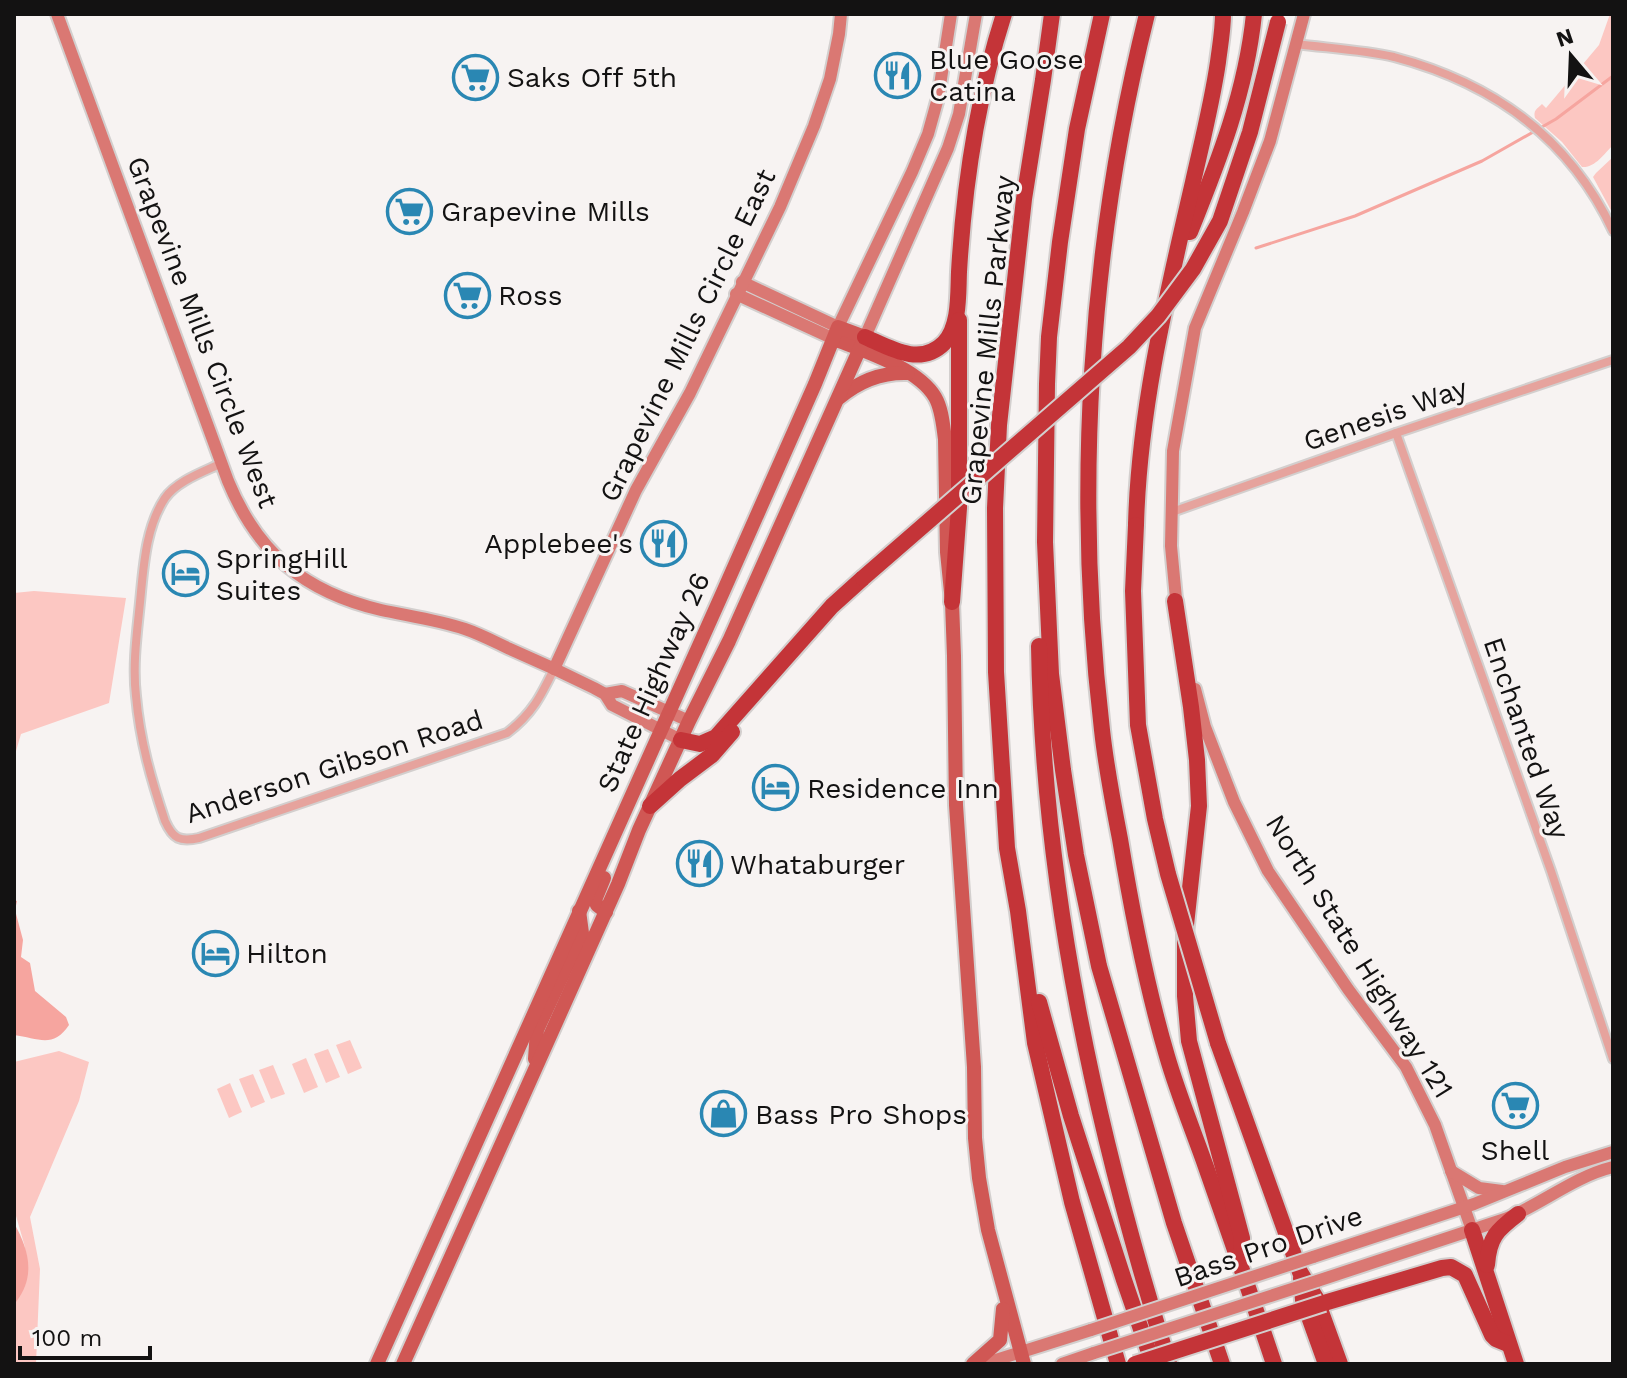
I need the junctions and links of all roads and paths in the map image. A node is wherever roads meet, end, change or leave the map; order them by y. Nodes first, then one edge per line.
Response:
1 (57, 14) edge
2 (841, 14) edge
3 (951, 14) edge
4 (976, 14) edge
5 (1004, 14) edge
6 (1102, 14) edge
7 (1147, 14) edge
8 (1223, 14) edge
9 (1254, 14) edge
10 (1304, 14) edge
11 (1279, 18) edge
12 (1050, 21) edge
13 (1296, 44) junction
14 (1613, 231) edge
15 (1172, 275) junction
16 (739, 288) junction
17 (957, 302) junction
18 (836, 333) junction
19 (862, 343) junction
20 (1613, 360) edge
21 (912, 373) junction
22 (836, 401) junction
23 (1396, 433) junction
24 (222, 463) junction
25 (1172, 512) junction
26 (1046, 577) junction
27 (1175, 601) junction
28 (952, 602) junction
29 (554, 669) junction
30 (771, 676) junction
31 (605, 694) junction
32 (668, 711) junction
33 (689, 721) junction
34 (660, 729) junction
35 (681, 740) junction
36 (650, 806) junction
37 (618, 823) junction
38 (579, 911) junction
39 (1018, 911) junction
40 (606, 912) junction
41 (1613, 1059) edge
42 (535, 1067) junction
43 (1613, 1152) edge
44 (1613, 1167) edge
45 (1451, 1171) junction
46 (1506, 1192) junction
47 (1464, 1207) junction
48 (1518, 1214) junction
49 (1472, 1230) junction
50 (1240, 1266) junction
51 (1300, 1272) junction
52 (1487, 1275) junction
53 (1002, 1288) junction
54 (411, 1289) junction
55 (432, 1298) junction
56 (1512, 1356) edge
57 (1022, 1358) edge
58 (1219, 1359) edge
59 (377, 1364) edge
60 (403, 1364) edge
61 (973, 1364) edge
62 (983, 1364) edge
63 (1062, 1364) edge
64 (1118, 1364) edge
65 (1135, 1364) edge
66 (1153, 1364) edge
67 (1169, 1364) edge
68 (1274, 1364) edge
69 (1326, 1364) edge
70 (1340, 1364) edge

1 - 24 main road, Grapevine Mills Circle West
2 - 16 main road, Grapevine Mills Circle East
3 - 18 main road, State Highway 26
4 - 19 main road, State Highway 26
5 - 17 highway
6 - 26 highway
7 - 50 highway
8 - 15 highway
9 - 15 highway
10 - 13 main road, North State Highway 121
11 - 30 highway, bridge
12 - 39 highway, Grapevine Mills Parkway
13 - 14 street
13 - 25 main road, North State Highway 121
15 - 51 highway, bridge
16 - 18 main road
16 - 29 main road, Grapevine Mills Circle East
17 - 19 highway
17 - 28 highway
18 - 19 main road
18 - 32 main road, State Highway 26
19 - 21 main road
19 - 22 main road, State Highway 26
20 - 23 street, Genesis Way
21 - 22 main road
21 - 28 main road
22 - 33 main road, State Highway 26
23 - 25 street, Genesis Way
23 - 41 street, Enchanted Way
24 - 29 main road, Grapevine Mills Circle West
24 - 29 street, Anderson Gibson Road
25 - 27 main road, North State Highway 121
26 - 58 highway
26 - 67 highway
27 - 45 main road, North State Highway 121
27 - 50 highway
28 - 53 main road
29 - 31 main road, Grapevine Mills Circle West
30 - 35 highway
30 - 36 highway
31 - 32 main road
31 - 34 main road
32 - 33 main road
32 - 34 main road, State Highway 26
33 - 35 main road, State Highway 26
34 - 35 main road
34 - 37 main road, State Highway 26
35 - 36 main road, State Highway 26
36 - 40 main road, State Highway 26
37 - 38 main road, State Highway 26
37 - 40 main road
38 - 42 main road
38 - 54 main road, State Highway 26
39 - 64 highway
39 - 66 highway
40 - 42 main road, State Highway 26
42 - 55 main road, State Highway 26
43 - 46 main road, Bass Pro Drive
44 - 48 main road, Bass Pro Drive
45 - 46 main road
45 - 47 main road, North State Highway 121
46 - 47 main road, Bass Pro Drive
47 - 49 main road, North State Highway 121
47 - 57 main road, Bass Pro Drive, bridge
48 - 49 main road, Bass Pro Drive
48 - 52 highway
49 - 52 highway
49 - 63 main road, Bass Pro Drive, bridge
50 - 68 highway
51 - 69 highway
51 - 70 highway
52 - 56 highway
53 - 57 main road
53 - 61 main road
54 - 55 main road
54 - 59 main road, State Highway 26
55 - 60 main road, State Highway 26
56 - 65 highway, bridge
57 - 62 main road, Bass Pro Drive

